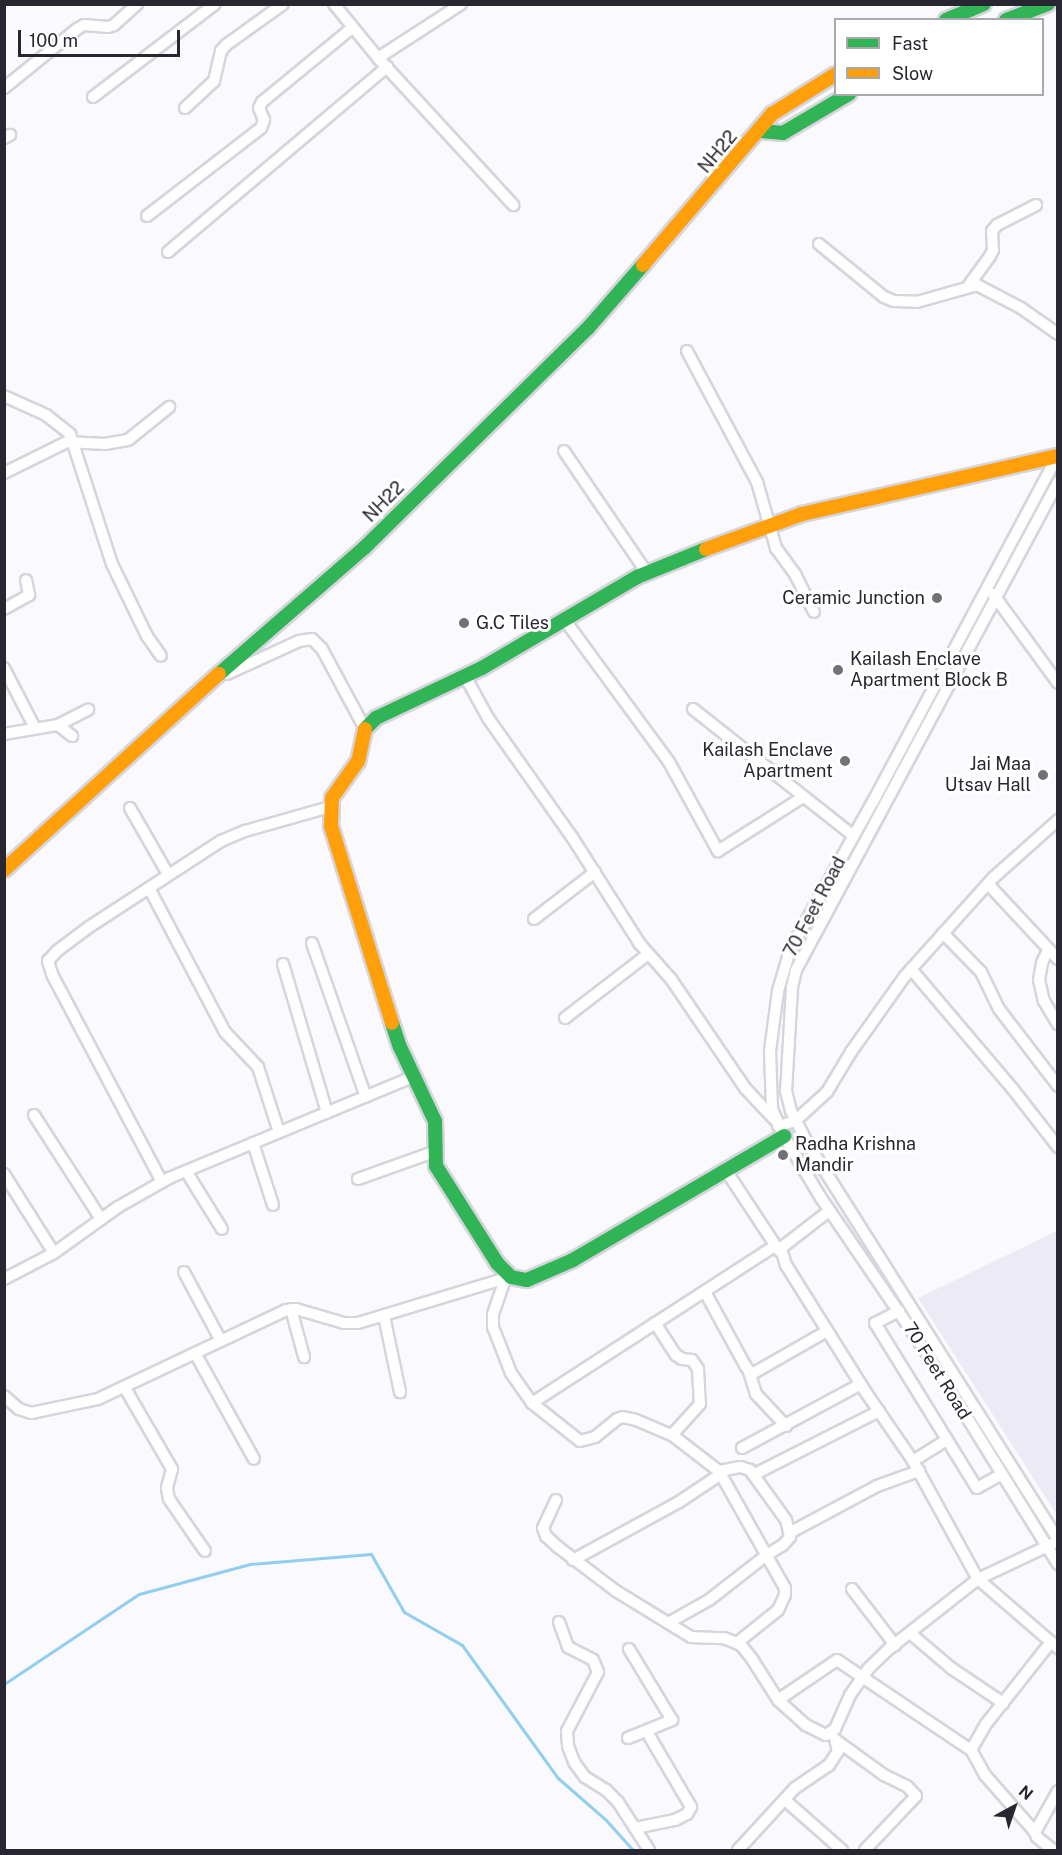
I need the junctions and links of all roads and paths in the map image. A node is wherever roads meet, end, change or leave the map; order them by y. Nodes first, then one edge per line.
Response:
1 (137, 4) edge
2 (215, 4) edge
3 (283, 4) edge
4 (334, 4) edge
5 (461, 4) edge
6 (984, 4) edge
7 (1048, 4) edge
8 (951, 18) edge
9 (1011, 18) edge
10 (352, 28) junction
11 (378, 58) junction
12 (387, 67) junction
13 (834, 75) edge
14 (4, 88) edge
15 (846, 96) edge
16 (93, 97) dead end
17 (185, 108) dead end
18 (761, 131) junction
19 (513, 205) dead end
20 (1036, 205) dead end
21 (147, 216) dead end
22 (819, 244) dead end
23 (168, 252) dead end
24 (969, 285) junction
25 (1058, 334) edge
26 (687, 351) dead end
27 (4, 396) edge
28 (169, 408) dead end
29 (73, 441) junction
30 (564, 451) dead end
31 (1057, 455) edge
32 (4, 473) edge
33 (1058, 482) edge
34 (768, 526) junction
35 (647, 573) junction
36 (26, 580) dead end
37 (987, 587) junction
38 (996, 598) junction
39 (4, 609) edge
40 (814, 612) dead end
41 (564, 619) junction
42 (161, 656) dead end
43 (4, 668) edge
44 (465, 676) junction
45 (212, 680) junction
46 (1058, 684) edge
47 (88, 710) dead end
48 (693, 710) dead end
49 (58, 725) junction
50 (35, 728) junction
51 (365, 729) junction
52 (4, 734) edge
53 (72, 736) dead end
54 (876, 796) junction
55 (803, 797) junction
56 (887, 802) junction
57 (330, 807) junction
58 (130, 808) dead end
59 (1058, 820) edge
60 (854, 836) junction
61 (4, 870) edge
62 (595, 872) junction
63 (168, 874) junction
64 (988, 884) junction
65 (149, 888) junction
66 (534, 919) dead end
67 (943, 933) junction
68 (312, 943) dead end
69 (1048, 950) junction
70 (648, 954) junction
71 (788, 957) junction
72 (1058, 958) edge
73 (800, 963) junction
74 (282, 964) dead end
75 (911, 969) junction
76 (564, 1018) dead end
77 (1058, 1024) edge
78 (412, 1077) junction
79 (1058, 1086) edge
80 (366, 1097) junction
81 (327, 1113) junction
82 (34, 1115) dead end
83 (795, 1120) junction
84 (779, 1127) junction
85 (279, 1132) junction
86 (253, 1143) junction
87 (1058, 1147) edge
88 (434, 1152) junction
89 (724, 1169) junction
90 (186, 1171) junction
91 (4, 1174) edge
92 (358, 1179) dead end
93 (162, 1182) junction
94 (273, 1205) dead end
95 (829, 1211) junction
96 (101, 1219) junction
97 (222, 1229) dead end
98 (778, 1251) junction
99 (54, 1253) junction
100 (184, 1272) dead end
101 (506, 1276) junction
102 (4, 1279) edge
103 (705, 1292) junction
104 (291, 1309) junction
105 (899, 1311) junction
106 (384, 1316) junction
107 (655, 1323) junction
108 (827, 1331) junction
109 (221, 1341) junction
110 (195, 1353) junction
111 (304, 1358) dead end
112 (749, 1372) junction
113 (861, 1384) junction
114 (125, 1388) junction
115 (400, 1392) dead end
116 (4, 1396) edge
117 (532, 1403) junction
118 (879, 1411) junction
119 (786, 1426) junction
120 (672, 1435) junction
121 (947, 1440) junction
122 (742, 1448) dead end
123 (254, 1459) dead end
124 (914, 1461) junction
125 (919, 1471) junction
126 (720, 1473) junction
127 (755, 1474) junction
128 (1002, 1474) junction
129 (556, 1500) dead end
130 (791, 1532) junction
131 (1058, 1540) edge
132 (1046, 1546) junction
133 (205, 1551) dead end
134 (768, 1554) junction
135 (573, 1560) junction
136 (1058, 1564) edge
137 (978, 1579) junction
138 (852, 1589) dead end
139 (559, 1622) dead end
140 (668, 1623) junction
141 (910, 1633) junction
142 (737, 1643) junction
143 (895, 1645) junction
144 (1054, 1645) edge
145 (629, 1649) dead end
146 (862, 1678) junction
147 (778, 1700) junction
148 (1003, 1703) junction
149 (647, 1732) junction
150 (628, 1738) dead end
151 (834, 1738) junction
152 (970, 1750) junction
153 (1058, 1791) edge
154 (784, 1800) junction
155 (635, 1828) junction
156 (1035, 1832) junction
157 (650, 1851) edge
158 (738, 1851) edge
159 (842, 1851) edge
160 (865, 1851) edge
161 (1053, 1851) edge

1 - 14 street
2 - 16 street
3 - 17 street
4 - 10 street
5 - 11 street
6 - 8 main road
7 - 9 main road
10 - 11 street
10 - 21 street
11 - 12 street
12 - 19 street
12 - 23 street
13 - 18 main road, NH22
15 - 18 main road, NH22
18 - 45 main road, NH22
20 - 24 street
22 - 24 street
24 - 25 street
26 - 34 street
27 - 29 street
28 - 29 street
29 - 32 street
29 - 42 street
30 - 35 street
31 - 34 main road
31 - 37 street, 70 Feet Road
33 - 38 street, 70 Feet Road
34 - 35 main road
34 - 40 street
35 - 41 main road
36 - 39 street
37 - 38 street
37 - 54 street, 70 Feet Road
38 - 46 street
38 - 56 street, 70 Feet Road
41 - 44 main road
41 - 55 street
43 - 50 street
44 - 51 main road
44 - 62 street
45 - 51 street
45 - 61 main road, NH22
47 - 49 street
48 - 55 street
49 - 50 street
49 - 53 street
50 - 52 street
51 - 57 main road
54 - 56 street
54 - 60 street, 70 Feet Road
55 - 60 street
56 - 73 street, 70 Feet Road
57 - 63 street
57 - 78 main road
58 - 63 street
59 - 64 street
60 - 71 street, 70 Feet Road
62 - 66 street
62 - 70 street
63 - 65 street
64 - 67 street
64 - 69 street
65 - 85 street
65 - 93 street
67 - 75 street
67 - 79 street
68 - 80 street
69 - 72 street
69 - 77 street
70 - 76 street
70 - 84 street
71 - 73 street
71 - 84 street, 70 Feet Road
73 - 83 street, 70 Feet Road
74 - 81 street
75 - 83 street
75 - 87 street
78 - 80 street
78 - 88 main road
80 - 81 street
81 - 85 street
82 - 96 street
83 - 84 street
83 - 131 street, 70 Feet Road
84 - 89 main road
84 - 95 street, 70 Feet Road
85 - 86 street
86 - 90 street
86 - 94 street
88 - 92 street
88 - 101 main road
89 - 98 street
89 - 101 main road
90 - 93 street
90 - 97 street
91 - 99 street
93 - 96 street
95 - 98 street
95 - 105 street, 70 Feet Road
96 - 99 street
98 - 103 street
98 - 108 street
99 - 102 street
100 - 109 street
101 - 106 street
101 - 117 street
103 - 107 street
103 - 112 street
104 - 106 street
104 - 109 street
104 - 111 street
105 - 121 street
105 - 128 street, 70 Feet Road
106 - 115 street
107 - 117 street
107 - 120 street
108 - 112 street
108 - 113 street
109 - 110 street
110 - 114 street
110 - 123 street
112 - 119 street
113 - 118 street
113 - 119 street
114 - 116 street
114 - 133 street
117 - 120 street
118 - 124 street
118 - 127 street
119 - 122 street
120 - 126 street
121 - 124 street
121 - 128 street
124 - 125 street
125 - 130 street
125 - 137 street
126 - 127 street
126 - 134 street
126 - 135 street
127 - 130 street
128 - 132 street, 70 Feet Road
129 - 135 street
130 - 134 street
131 - 132 street
132 - 136 street, 70 Feet Road
132 - 137 street
134 - 140 street
134 - 142 street
135 - 140 street
137 - 141 street
137 - 144 street
138 - 143 street
139 - 155 street
140 - 142 street
141 - 143 street
141 - 148 street
142 - 147 street
143 - 146 street
144 - 148 street
145 - 149 street
146 - 147 street
146 - 151 street
146 - 152 street
147 - 151 street
148 - 152 street
149 - 150 street
149 - 155 street
151 - 154 street
151 - 160 street
152 - 156 street
153 - 156 street
154 - 158 street
154 - 159 street
155 - 157 street
156 - 161 street

